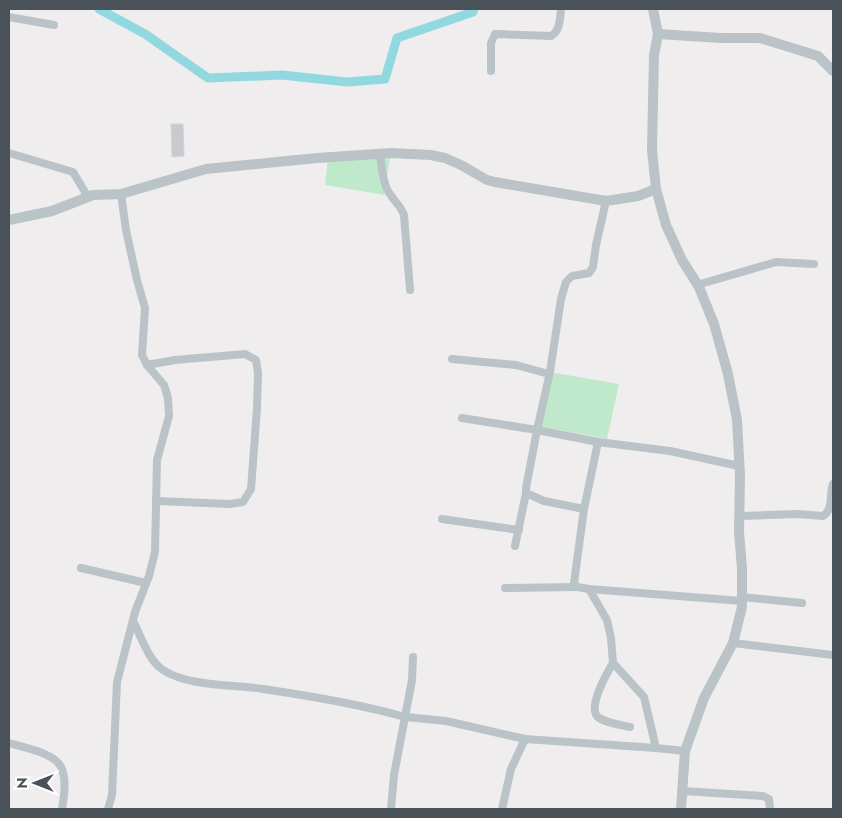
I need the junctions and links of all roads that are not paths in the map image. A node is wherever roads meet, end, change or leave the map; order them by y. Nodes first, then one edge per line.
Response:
1 (561, 9) edge
2 (656, 9) edge
3 (9, 17) edge
4 (54, 26) dead end
5 (658, 34) junction
6 (491, 71) dead end
7 (833, 71) edge
8 (9, 153) edge
9 (380, 155) junction
10 (656, 190) junction
11 (121, 194) junction
12 (88, 197) junction
13 (606, 201) junction
14 (9, 220) edge
15 (814, 264) dead end
16 (698, 285) junction
17 (410, 290) dead end
18 (452, 359) dead end
19 (147, 364) junction
20 (549, 374) junction
21 (462, 418) dead end
22 (537, 430) junction
23 (598, 442) junction
24 (739, 466) junction
25 (833, 484) edge
26 (526, 493) junction
27 (156, 501) junction
28 (584, 509) junction
29 (739, 516) junction
30 (442, 519) dead end
31 (519, 530) junction
32 (515, 546) dead end
33 (81, 568) dead end
34 (146, 583) junction
35 (577, 587) junction
36 (505, 588) dead end
37 (589, 589) junction
38 (742, 599) junction
39 (802, 603) dead end
40 (133, 621) junction
41 (733, 644) junction
42 (833, 655) edge
43 (413, 657) dead end
44 (613, 663) junction
45 (406, 713) junction
46 (630, 727) dead end
47 (525, 739) junction
48 (9, 743) edge
49 (656, 748) junction
50 (685, 751) junction
51 (682, 791) junction
52 (62, 809) edge
53 (108, 809) edge
54 (391, 809) edge
55 (502, 809) edge
56 (681, 809) edge
57 (770, 809) edge

1 - 6 street
2 - 5 street
3 - 4 street
5 - 7 street
5 - 10 street
8 - 12 street
9 - 11 street
9 - 13 street
9 - 17 street
10 - 13 street
10 - 16 street
11 - 12 street
11 - 19 street
12 - 14 street
13 - 20 street
15 - 16 street
16 - 24 street
18 - 20 street
19 - 27 street
19 - 27 street
20 - 22 street
21 - 22 street
22 - 23 street
22 - 26 street
23 - 24 street
23 - 28 street
24 - 29 street
25 - 29 street
26 - 28 street
26 - 31 street
27 - 34 street
28 - 35 street
29 - 38 street
30 - 31 street
31 - 32 street
33 - 34 street
34 - 40 street
35 - 36 street
35 - 37 street
37 - 38 street
37 - 44 street
38 - 39 street
38 - 41 street
40 - 45 street
40 - 53 street
41 - 42 street
41 - 50 street
43 - 45 street
44 - 46 street
44 - 49 street
45 - 47 street
45 - 54 street
47 - 49 street
47 - 55 street
48 - 52 street
49 - 50 street
50 - 51 street
51 - 56 street
51 - 57 street

